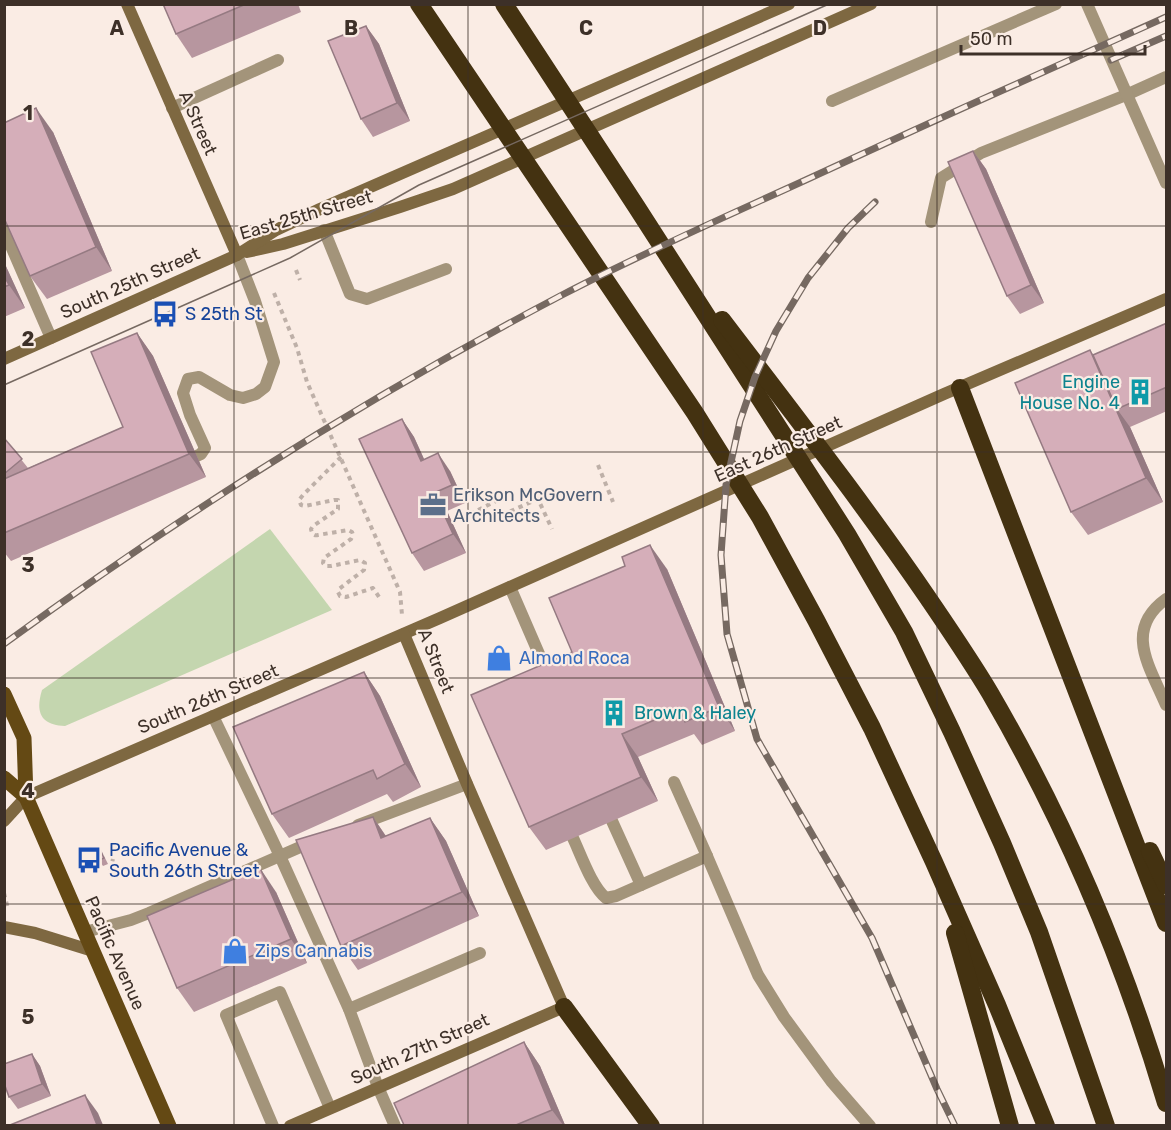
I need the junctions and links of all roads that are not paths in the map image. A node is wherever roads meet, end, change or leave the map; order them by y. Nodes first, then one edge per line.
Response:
1 (127, 4) edge
2 (419, 4) edge
3 (504, 4) edge
4 (789, 4) edge
5 (871, 4) edge
6 (1056, 4) edge
7 (1087, 4) edge
8 (278, 60) dead end
9 (1167, 76) edge
10 (1126, 95) junction
11 (832, 101) dead end
12 (172, 108) junction
13 (1167, 183) edge
14 (636, 206) junction
15 (931, 222) dead end
16 (324, 230) junction
17 (4, 231) edge
18 (237, 255) junction
19 (446, 269) dead end
20 (1167, 299) edge
21 (51, 338) junction
22 (4, 359) edge
23 (952, 391) junction
24 (168, 469) edge
25 (510, 587) junction
26 (1167, 599) edge
27 (404, 634) junction
28 (555, 690) edge
29 (4, 694) edge
30 (1167, 705) edge
31 (213, 716) junction
32 (1106, 766) junction
33 (4, 778) edge
34 (674, 782) dead end
35 (467, 784) junction
36 (26, 797) junction
37 (4, 820) edge
38 (612, 821) dead end
39 (344, 830) edge
40 (323, 838) edge
41 (573, 838) dead end
42 (280, 855) junction
43 (707, 856) junction
44 (934, 862) junction
45 (641, 885) junction
46 (1167, 885) edge
47 (1167, 923) edge
48 (4, 927) edge
49 (85, 932) junction
50 (93, 951) junction
51 (480, 953) dead end
52 (564, 1006) junction
53 (349, 1009) junction
54 (378, 1087) junction
55 (1167, 1103) edge
56 (330, 1108) junction
57 (169, 1125) edge
58 (273, 1125) edge
59 (290, 1125) edge
60 (395, 1125) edge
61 (651, 1125) edge
62 (870, 1125) edge
63 (1010, 1125) edge
64 (1046, 1125) edge
65 (1106, 1125) edge

1 - 12 street, A Street
2 - 44 highway
3 - 14 highway
4 - 18 street, East 25th Street
5 - 16 street, East 25th Street
6 - 11 street
7 - 10 street
8 - 12 street
9 - 10 street
10 - 13 street
10 - 15 street
12 - 18 street, A Street
14 - 55 highway
14 - 65 highway
16 - 18 street, East 25th Street
16 - 19 street
17 - 21 street
18 - 21 street, South 25th Street
18 - 24 street
20 - 23 street, East 26th Street
21 - 22 street, South 25th Street
23 - 25 street, East 26th Street
23 - 32 highway
25 - 27 street, East 26th Street
25 - 28 street
26 - 30 street
27 - 31 street, South 26th Street
27 - 35 street, A Street
29 - 36 main road, Pacific Avenue
31 - 36 street, South 26th Street
31 - 42 street
32 - 46 highway
32 - 47 highway
33 - 36 main road, Pacific Avenue
34 - 43 street
35 - 39 street
35 - 52 street, A Street
36 - 37 street
36 - 49 main road, Pacific Avenue
38 - 45 street
40 - 42 street
41 - 45 street
42 - 49 street
42 - 53 street
43 - 45 street
43 - 62 street
44 - 63 highway
44 - 64 highway
48 - 50 street
49 - 50 main road, Pacific Avenue
50 - 57 main road, Pacific Avenue
51 - 53 street
52 - 54 street, South 27th Street
52 - 61 highway
53 - 54 street
54 - 56 street, South 27th Street
54 - 60 street
56 - 58 street
56 - 59 street, South 27th Street

